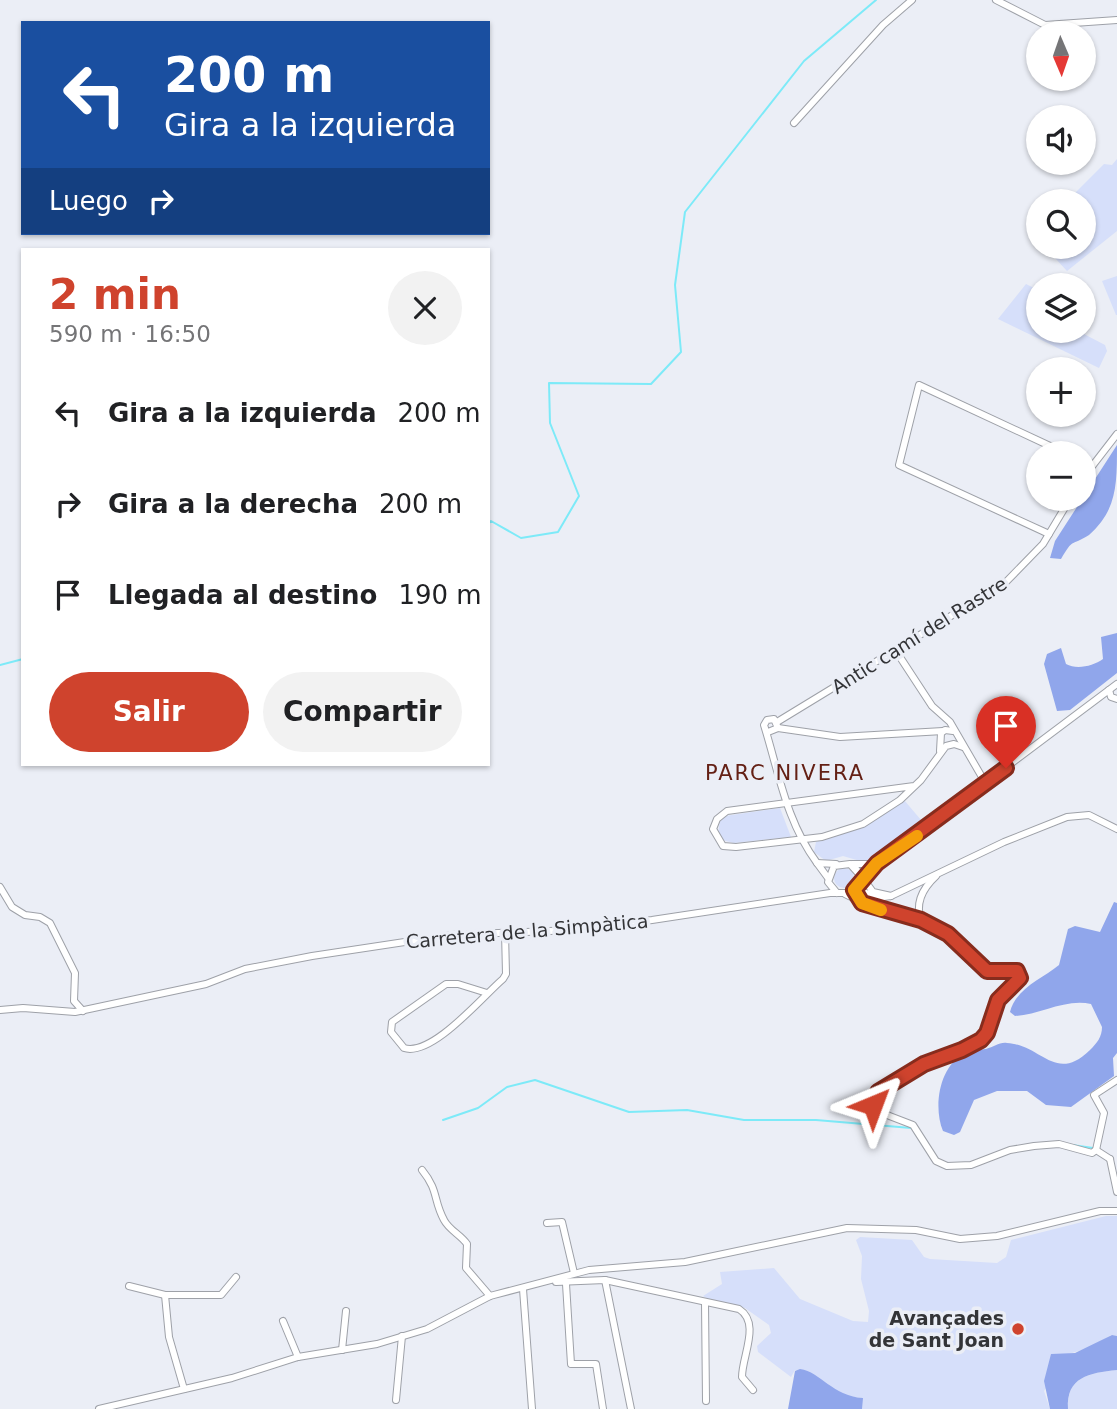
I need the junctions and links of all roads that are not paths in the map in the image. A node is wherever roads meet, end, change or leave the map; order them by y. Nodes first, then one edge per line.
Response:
1 (912, 0) edge
2 (996, 0) edge
3 (1117, 20) edge
4 (794, 123) dead end
5 (1117, 433) edge
6 (1039, 441) edge
7 (1096, 454) edge
8 (1063, 511) edge
9 (1049, 534) junction
10 (896, 651) junction
11 (1117, 684) edge
12 (1109, 690) junction
13 (1117, 699) edge
14 (777, 725) junction
15 (768, 732) junction
16 (946, 737) junction
17 (986, 784) junction
18 (914, 786) junction
19 (785, 803) junction
20 (1117, 829) edge
21 (801, 840) junction
22 (817, 863) junction
23 (877, 863) junction
24 (838, 864) junction
25 (850, 864) junction
26 (857, 870) junction
27 (941, 871) junction
28 (863, 879) junction
29 (828, 880) junction
30 (0, 887) edge
31 (856, 888) junction
32 (843, 894) junction
33 (809, 896) junction
34 (891, 896) junction
35 (862, 903) junction
36 (921, 920) junction
37 (505, 932) junction
38 (487, 993) junction
39 (0, 1010) edge
40 (83, 1011) junction
41 (1117, 1080) edge
42 (1096, 1150) junction
43 (1117, 1155) edge
44 (1110, 1159) junction
45 (422, 1170) dead end
46 (1117, 1192) edge
47 (1117, 1201) edge
48 (1116, 1211) edge
49 (547, 1223) dead end
50 (574, 1273) junction
51 (236, 1277) dead end
52 (605, 1280) junction
53 (554, 1281) junction
54 (566, 1284) junction
55 (128, 1286) dead end
56 (523, 1289) junction
57 (165, 1295) junction
58 (490, 1296) junction
59 (705, 1302) junction
60 (346, 1311) dead end
61 (283, 1321) dead end
62 (402, 1336) junction
63 (342, 1350) junction
64 (299, 1357) junction
65 (184, 1389) junction
66 (753, 1390) dead end
67 (396, 1399) dead end
68 (706, 1401) dead end
69 (99, 1409) edge
70 (532, 1409) edge
71 (603, 1409) edge
72 (631, 1409) edge

1 - 4 street
2 - 3 street
5 - 7 street
6 - 9 street
8 - 9 street, Antic camí del Rastre
9 - 10 street, Antic camí del Rastre
10 - 14 street, Antic camí del Rastre
10 - 16 street
11 - 12 street
12 - 13 street
12 - 17 street
14 - 15 street
14 - 15 street
14 - 16 street
15 - 19 street
16 - 17 street
16 - 18 street
17 - 23 street
18 - 19 street
18 - 21 street
19 - 21 street
19 - 21 street
20 - 27 street
21 - 22 street
22 - 24 street
22 - 29 street
23 - 25 street
23 - 28 street
24 - 25 street
24 - 29 street
25 - 26 street
26 - 28 street
26 - 31 street
27 - 34 street
27 - 36 street
28 - 31 street
28 - 34 street
29 - 32 street
29 - 33 street, Carretera de la Simpàtica
30 - 40 street
31 - 32 street
31 - 34 street
31 - 35 street
32 - 33 street, Carretera de la Simpàtica
32 - 35 street
33 - 37 street, Carretera de la Simpàtica
35 - 36 street
36 - 42 street
37 - 38 street
37 - 40 street, Carretera de la Simpàtica
38 - 38 street
39 - 40 street, Carretera de la Simpàtica
41 - 42 street
42 - 44 street
43 - 44 street
44 - 46 street
45 - 58 street
47 - 48 street
48 - 50 street
49 - 50 street
50 - 53 street
51 - 57 street
52 - 54 street
52 - 59 street
52 - 72 street
53 - 54 street
53 - 56 street
54 - 71 street
55 - 57 street
56 - 58 street
56 - 70 street
57 - 65 street
58 - 62 street
59 - 66 street
59 - 68 street
60 - 63 street
61 - 64 street
62 - 63 street
62 - 67 street
63 - 64 street
64 - 65 street
65 - 69 street

